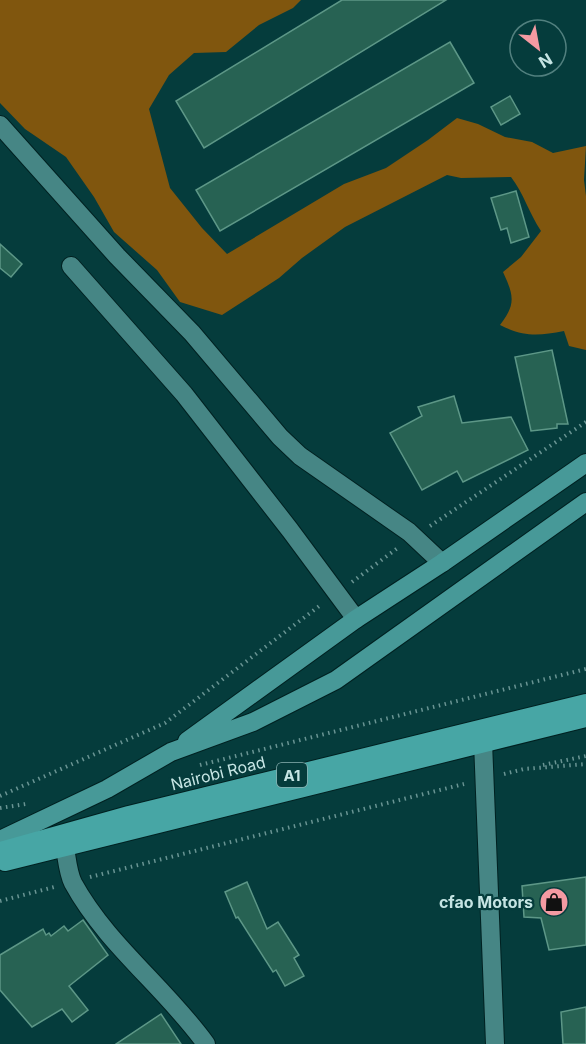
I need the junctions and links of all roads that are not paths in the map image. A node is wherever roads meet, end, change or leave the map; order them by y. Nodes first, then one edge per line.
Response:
1 (0, 125) edge
2 (71, 266) dead end
3 (586, 463) edge
4 (581, 506) edge
5 (442, 563) junction
6 (356, 619) junction
7 (586, 703) edge
8 (586, 718) edge
9 (483, 742) junction
10 (171, 752) junction
11 (0, 840) edge
12 (64, 848) junction
13 (0, 851) edge
14 (0, 863) edge
15 (206, 1044) edge
16 (495, 1044) edge

1 - 5 street
2 - 6 street
3 - 5 main road
4 - 10 main road
5 - 6 main road
6 - 10 main road
7 - 13 highway, Nairobi Road / A1
8 - 9 highway, A1
9 - 12 highway, A1
9 - 16 street
10 - 11 main road
12 - 14 highway, A1
12 - 15 street

